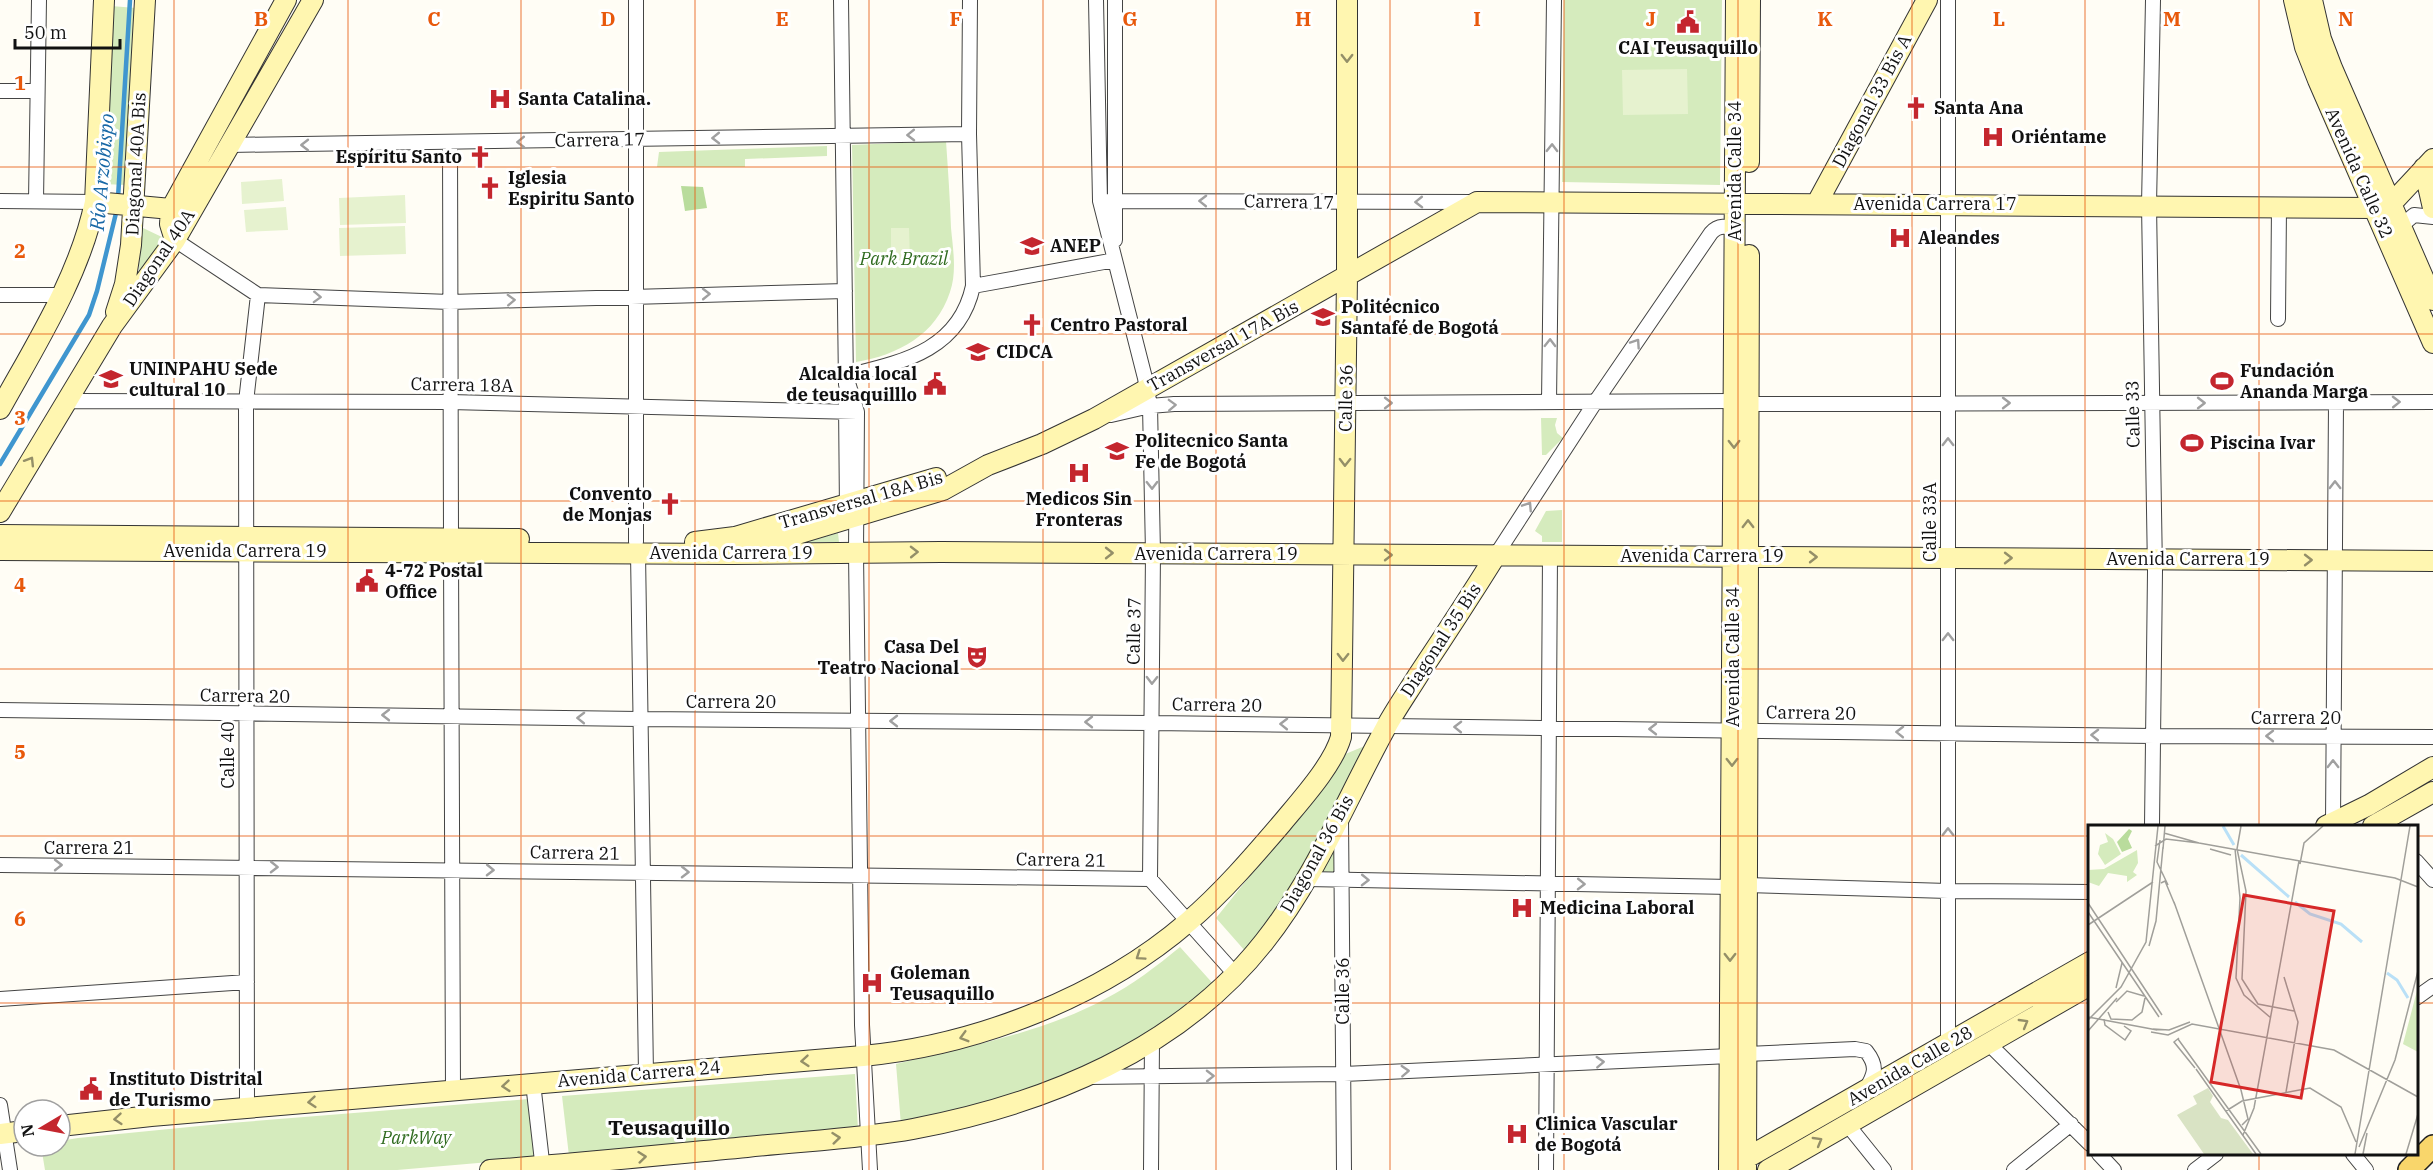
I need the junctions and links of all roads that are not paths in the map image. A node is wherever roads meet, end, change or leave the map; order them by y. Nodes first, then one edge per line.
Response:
1 (39, 0) edge
2 (104, 0) edge
3 (145, 0) edge
4 (286, 0) edge
5 (313, 0) edge
6 (636, 0) edge
7 (841, 0) edge
8 (970, 0) edge
9 (1096, 0) edge
10 (1115, 0) edge
11 (1347, 0) edge
12 (1554, 0) edge
13 (1736, 0) edge
14 (1750, 0) edge
15 (1927, 0) edge
16 (1948, 0) edge
17 (2153, 0) edge
18 (2294, 0) edge
19 (2312, 0) edge
20 (0, 91) edge
21 (37, 91) junction
22 (1113, 93) junction
23 (1096, 94) junction
24 (969, 134) junction
25 (843, 136) junction
26 (637, 140) junction
27 (450, 143) junction
28 (230, 146) junction
29 (2429, 164) edge
30 (1116, 200) junction
31 (0, 201) edge
32 (36, 201) junction
33 (1100, 201) junction
34 (1478, 201) junction
35 (98, 202) junction
36 (1551, 202) junction
37 (1347, 203) junction
38 (1706, 203) junction
39 (1742, 203) junction
40 (1817, 203) junction
41 (1948, 203) junction
42 (131, 205) junction
43 (2149, 206) junction
44 (2383, 206) junction
45 (2279, 207) junction
46 (2433, 208) edge
47 (171, 209) junction
48 (2433, 217) edge
49 (2401, 226) junction
50 (1736, 231) junction
51 (1711, 233) junction
52 (175, 240) junction
53 (1115, 260) junction
54 (1347, 277) junction
55 (973, 286) junction
56 (845, 291) junction
57 (0, 295) edge
58 (61, 295) junction
59 (258, 295) junction
60 (636, 296) junction
61 (2433, 300) edge
62 (450, 302) junction
63 (2278, 319) dead end
64 (112, 326) junction
65 (2433, 343) edge
66 (846, 376) junction
67 (3, 398) edge
68 (1149, 398) junction
69 (1596, 401) junction
70 (246, 402) junction
71 (450, 402) junction
72 (1549, 402) junction
73 (1741, 402) junction
74 (2151, 402) junction
75 (2433, 402) edge
76 (66, 403) junction
77 (1346, 403) junction
78 (1948, 403) junction
79 (2336, 403) junction
80 (637, 407) junction
81 (852, 412) junction
82 (1094, 419) joint
83 (852, 511) junction
84 (0, 512) edge
85 (0, 535) edge
86 (246, 544) junction
87 (451, 544) junction
88 (733, 545) junction
89 (637, 548) junction
90 (0, 550) edge
91 (856, 553) junction
92 (1153, 553) junction
93 (1344, 554) junction
94 (1496, 555) junction
95 (1550, 555) junction
96 (1740, 556) junction
97 (1948, 557) junction
98 (2155, 559) junction
99 (2335, 560) junction
100 (2433, 561) edge
101 (0, 710) edge
102 (246, 714) junction
103 (451, 715) junction
104 (639, 719) junction
105 (859, 721) junction
106 (1151, 723) junction
107 (1342, 725) junction
108 (1386, 726) junction
109 (1550, 728) junction
110 (1740, 730) junction
111 (1948, 733) junction
112 (2153, 736) junction
113 (2333, 736) junction
114 (2433, 737) edge
115 (2433, 767) edge
116 (2433, 792) edge
117 (2369, 805) junction
118 (1341, 812) junction
119 (2152, 825) edge
120 (2329, 825) edge
121 (2380, 825) edge
122 (2418, 863) edge
123 (0, 865) edge
124 (247, 867) junction
125 (452, 869) junction
126 (642, 872) junction
127 (860, 874) junction
128 (1150, 879) junction
129 (1306, 879) junction
130 (1342, 879) junction
131 (2433, 880) edge
132 (1548, 884) junction
133 (1739, 886) junction
134 (1948, 891) junction
135 (2088, 892) edge
136 (1188, 922) junction
137 (2088, 963) edge
138 (1235, 974) junction
139 (247, 982) junction
140 (2088, 986) edge
141 (2433, 986) edge
142 (2418, 997) edge
143 (0, 999) edge
144 (1152, 1041) junction
145 (1989, 1044) junction
146 (1948, 1045) junction
147 (1738, 1055) junction
148 (863, 1056) junction
149 (1547, 1064) junction
150 (646, 1074) junction
151 (1344, 1074) junction
152 (1085, 1077) junction
153 (1152, 1077) junction
154 (533, 1083) junction
155 (453, 1090) junction
156 (1864, 1092) junction
157 (0, 1105) edge
158 (247, 1108) junction
159 (1847, 1124) junction
160 (2071, 1124) junction
161 (72, 1125) edge
162 (10, 1133) edge
163 (868, 1135) junction
164 (2088, 1142) edge
165 (2433, 1146) edge
166 (2100, 1155) edge
167 (2215, 1155) edge
168 (2354, 1155) edge
169 (1735, 1167) edge
170 (543, 1168) edge
171 (10, 1170) edge
172 (489, 1170) edge
173 (870, 1170) edge
174 (1151, 1170) edge
175 (1344, 1170) edge
176 (1546, 1170) edge
177 (1768, 1170) edge
178 (1884, 1170) edge
179 (2014, 1170) edge
180 (2114, 1170) edge
181 (2195, 1170) edge
182 (2366, 1170) edge
183 (2409, 1170) edge

1 - 21 street
2 - 35 main road
3 - 42 main road, Diagonal 40A Bis
4 - 47 main road, Diagonal 40A
5 - 28 main road, Diagonal 40A
6 - 26 street
7 - 25 street
8 - 24 street
9 - 23 street, Calle 37
10 - 22 street, Calle 37
11 -> 37 main road, Calle 36
36 -> 12 street
13 - 39 main road, Avenida Calle 34
14 - 39 main road, Avenida Calle 34
15 - 40 main road, Diagonal 33 Bis A
16 - 41 street, Calle 33A
17 - 43 street, Calle 33
18 - 44 main road, Avenida Calle 32
19 - 44 main road, Avenida Calle 32
20 - 21 street
21 - 32 street
22 - 23 street
22 - 30 street, Calle 37
23 - 33 street, Calle 37
24 -> 25 street, Carrera 17
24 - 55 street
25 -> 26 street, Carrera 17
25 - 56 street
26 -> 27 street, Carrera 17
26 - 60 street
27 -> 28 street, Carrera 17
27 - 62 street
28 - 52 main road, Diagonal 40A
29 - 44 main road
29 - 46 main road
30 - 33 street, Carrera 17
37 -> 30 street, Carrera 17
30 - 53 street, Calle 37
31 - 32 street
32 - 35 street
33 - 53 street, Calle 37
34 - 36 main road, Avenida Carrera 17
34 -> 37 street, Carrera 17
34 - 54 main road, Transversal 17A Bis
35 - 42 main road
35 - 58 main road
36 - 38 main road, Avenida Carrera 17
72 -> 36 street
37 - 54 main road, Calle 36
38 - 39 main road, Avenida Carrera 17
38 - 51 street
39 - 40 main road, Avenida Carrera 17
39 - 50 main road, Avenida Calle 34
39 - 73 main road, Avenida Calle 34
40 - 41 main road, Avenida Carrera 17
41 - 43 main road, Avenida Carrera 17
41 - 78 street, Calle 33A
42 - 47 main road
42 - 64 main road, Diagonal 40A Bis
43 - 45 main road, Avenida Carrera 17
43 - 74 street, Calle 33
44 - 45 main road, Avenida Carrera 17
44 - 49 main road, Avenida Calle 32
44 - 65 main road, Avenida Calle 32
45 - 63 street
47 - 52 main road
48 - 49 street
49 - 61 main road, Avenida Calle 32
50 - 51 street
50 - 73 main road, Avenida Calle 34
69 -> 51 street
52 - 59 street
52 - 64 main road, Diagonal 40A
53 - 55 street
53 - 68 street, Calle 37
54 - 68 main road, Transversal 17A Bis
54 - 77 main road, Calle 36
55 - 66 street
60 -> 56 street
56 - 66 street
57 - 58 street
58 - 67 main road
59 -> 62 street
59 - 70 street, Calle 40
62 -> 60 street
60 - 80 street
62 - 71 street
64 - 76 main road, Diagonal 40A
66 - 81 street
68 -> 77 street
68 - 82 main road, Transversal 17A Bis
68 -> 92 street, Calle 37
69 - 72 street
69 - 73 street
94 -> 69 street
70 - 71 street, Carrera 18A
70 - 76 street, Carrera 18A
70 - 86 street, Calle 40
71 - 80 street, Carrera 18A
71 - 87 street
77 -> 72 street
73 - 78 street
73 - 96 main road, Avenida Calle 34
78 -> 74 street
74 -> 79 street
74 - 98 street, Calle 33
79 -> 75 street
84 -> 76 main road, Diagonal 40A
77 -> 93 main road, Calle 36
97 -> 78 street, Calle 33A
99 -> 79 street
80 - 81 street, Carrera 18A
80 - 89 street
81 - 83 street
82 - 83 main road, Transversal 18A Bis
83 - 88 main road, Transversal 18A Bis
83 - 91 street
85 - 86 main road, Avenida Carrera 19
86 - 87 main road, Avenida Carrera 19
86 - 90 main road, Avenida Carrera 19
86 - 102 street, Calle 40
87 - 89 main road, Avenida Carrera 19
87 - 103 street
88 - 89 main road, Avenida Carrera 19
88 - 91 main road, Avenida Carrera 19
89 - 104 street
91 -> 92 main road, Avenida Carrera 19
91 - 105 street
92 - 93 main road, Avenida Carrera 19
92 -> 106 street, Calle 37
93 -> 94 main road, Avenida Carrera 19
93 -> 107 main road, Calle 36
94 - 95 main road, Avenida Carrera 19
94 - 108 main road, Diagonal 35 Bis
95 - 96 main road, Avenida Carrera 19
95 - 109 street
96 -> 97 main road, Avenida Carrera 19
96 - 110 main road, Avenida Calle 34
97 -> 98 main road, Avenida Carrera 19
111 -> 97 street, Calle 33A
98 -> 99 main road, Avenida Carrera 19
98 - 112 street, Calle 33
99 - 100 main road, Avenida Carrera 19
99 - 113 street
101 - 102 street, Carrera 20
103 -> 102 street, Carrera 20
102 - 124 street, Calle 40
104 -> 103 street, Carrera 20
103 - 125 street
104 - 105 street, Carrera 20
104 - 126 street
106 -> 105 street, Carrera 20
105 - 127 street
107 -> 106 street, Carrera 20
106 - 128 street, Calle 37
107 - 108 street, Carrera 20
107 - 136 main road, Diagonal 36 Bis
109 -> 108 street, Carrera 20
108 - 118 main road, Diagonal 36 Bis
110 -> 109 street, Carrera 20
109 - 132 street
111 -> 110 street, Carrera 20
110 - 133 main road, Avenida Calle 34
112 -> 111 street, Carrera 20
134 -> 111 street, Calle 33A
113 -> 112 street, Carrera 20
112 - 119 street, Calle 33
113 - 114 street, Carrera 20
120 -> 113 street
115 - 117 main road
116 - 121 main road
117 - 120 main road
117 - 121 street
118 - 129 main road, Diagonal 36 Bis
118 - 130 street, Calle 36
122 - 131 street
123 -> 124 street, Carrera 21
124 -> 125 street, Carrera 21
124 - 139 street, Calle 40
125 -> 126 street, Carrera 21
125 - 155 street
126 -> 127 street, Carrera 21
126 - 150 street
127 - 128 street, Carrera 21
127 - 148 street
128 - 136 street
129 - 130 street
129 - 138 main road, Diagonal 36 Bis
130 -> 132 street
130 - 151 street, Calle 36
132 -> 133 street
132 - 149 street
133 - 134 street
133 - 147 main road, Avenida Calle 34
134 - 135 street
134 - 146 street, Calle 33A
136 - 138 street
136 -> 148 main road, Avenida Carrera 24
137 - 146 main road, Avenida Calle 28
138 - 144 main road
139 - 143 street
139 - 158 street, Calle 40
145 -> 140 main road, Avenida Calle 28
141 - 142 street
144 - 152 main road
144 - 153 street
145 - 159 main road, Avenida Calle 28
145 - 160 street
146 - 156 main road, Avenida Calle 28
149 -> 147 street
147 - 156 street
147 - 169 main road, Avenida Calle 34
148 -> 150 main road, Avenida Carrera 24
148 - 163 street
151 -> 149 street
149 - 176 street
150 - 154 main road, Avenida Carrera 24
153 -> 151 street
151 - 175 street, Calle 36
152 - 153 street
152 - 163 main road
153 - 174 street
154 -> 155 main road, Avenida Carrera 24
154 - 170 street
155 -> 158 main road, Avenida Carrera 24
156 - 169 main road, Avenida Calle 28
157 - 162 street
158 -> 161 main road, Avenida Carrera 24
177 -> 159 main road, Avenida Calle 28
159 - 178 street
160 - 164 street
160 - 179 street
162 - 171 street
170 -> 163 main road
163 - 173 street
165 - 183 main road
166 - 180 street
167 - 181 street
168 - 182 street
170 - 172 main road

